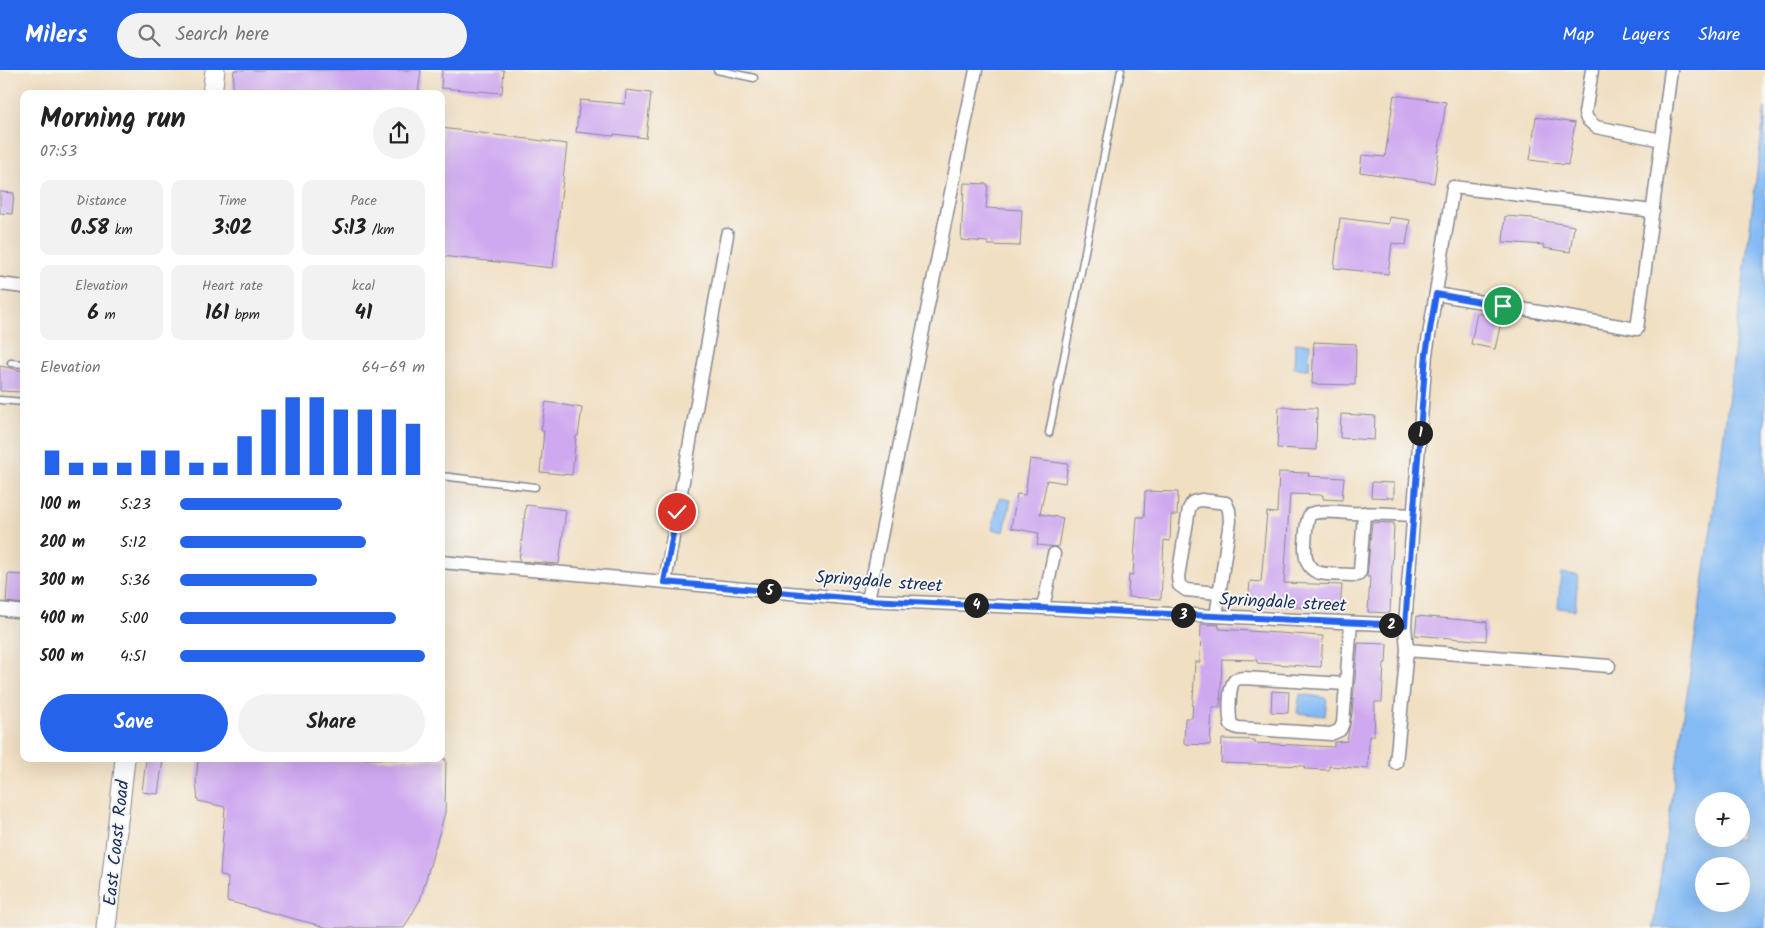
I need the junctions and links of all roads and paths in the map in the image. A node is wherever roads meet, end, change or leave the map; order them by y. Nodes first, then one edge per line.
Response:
1 (204, 70) edge
2 (215, 70) edge
3 (717, 70) edge
4 (976, 70) edge
5 (1121, 70) edge
6 (1592, 70) edge
7 (1671, 70) edge
8 (754, 78) dead end
9 (202, 90) edge
10 (212, 90) edge
11 (1662, 140) junction
12 (1653, 211) junction
13 (727, 235) dead end
14 (0, 284) edge
15 (20, 286) edge
16 (1436, 294) junction
17 (11, 363) dead end
18 (20, 364) edge
19 (0, 400) edge
20 (20, 402) edge
21 (1049, 433) dead end
22 (445, 476) edge
23 (535, 487) dead end
24 (1364, 513) junction
25 (1414, 515) junction
26 (1054, 554) dead end
27 (445, 562) edge
28 (664, 582) junction
29 (1219, 593) junction
30 (868, 600) junction
31 (1044, 608) junction
32 (0, 609) edge
33 (20, 612) edge
34 (1216, 616) junction
35 (1351, 623) junction
36 (1405, 625) junction
37 (1407, 650) junction
38 (1609, 666) dead end
39 (1346, 684) junction
40 (125, 762) edge
41 (137, 762) edge
42 (1396, 763) dead end
43 (106, 928) edge
44 (118, 928) edge

1 - 9 main road
2 - 10 main road
3 - 8 lane
4 - 30 street
5 - 21 lane
6 - 11 street
7 - 11 street
11 - 12 street
12 - 16 street
12 - 16 street
13 - 28 street
14 - 15 street
16 - 25 street
17 - 18 lane
19 - 20 lane
22 - 23 lane
24 - 24 street
24 - 25 street
25 - 36 street
26 - 31 street
27 - 28 street, Springdale street
28 - 30 street, Springdale street
29 - 29 street
29 - 34 street
30 - 31 street, Springdale street
31 - 34 street, Springdale street
32 - 33 street
34 - 35 street, Springdale street
35 - 36 street, Springdale street
35 - 39 street
36 - 37 street
37 - 38 street
37 - 42 street
39 - 39 street
40 - 43 main road, East Coast Road
41 - 44 main road, East Coast Road

